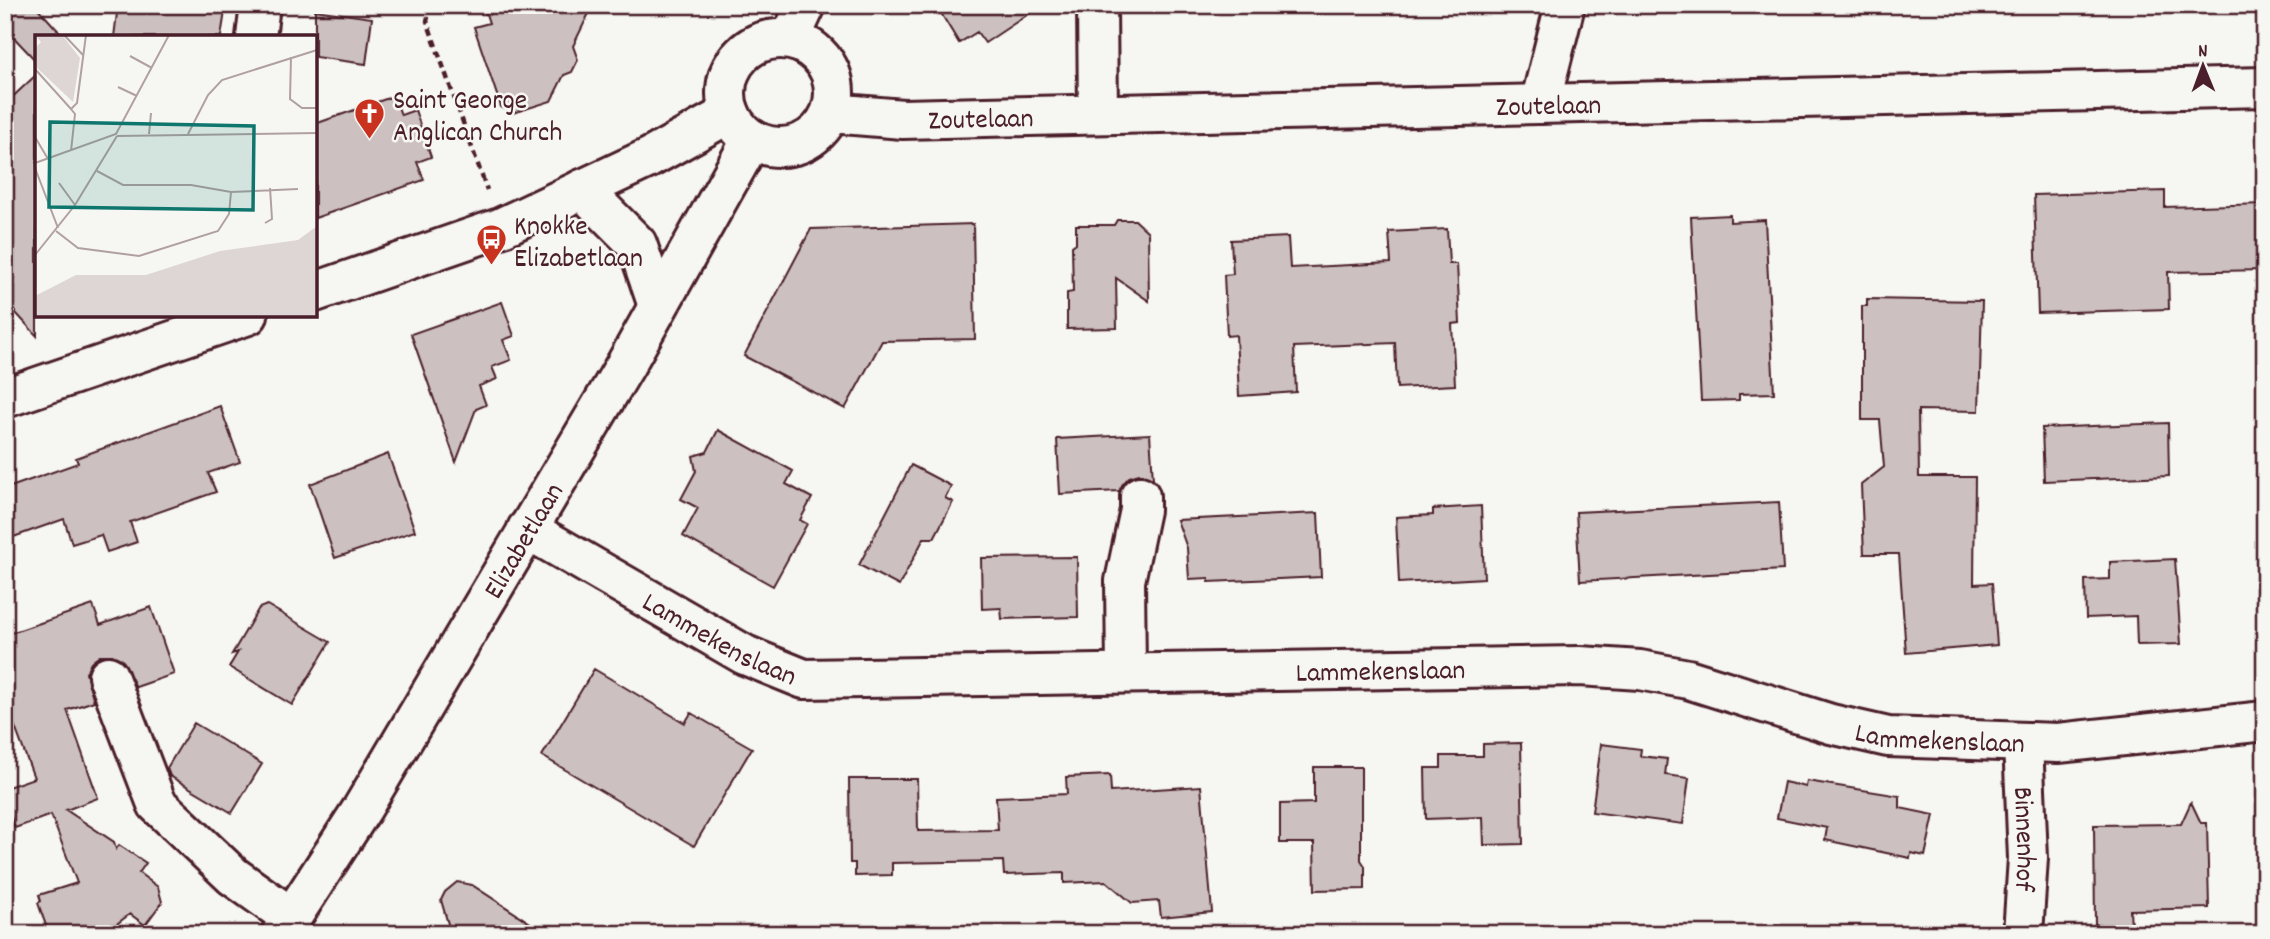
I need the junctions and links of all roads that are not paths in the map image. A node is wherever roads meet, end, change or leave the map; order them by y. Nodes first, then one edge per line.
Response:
1 (260, 5) edge
2 (806, 5) edge
3 (1097, 5) edge
4 (1565, 5) edge
5 (256, 35) edge
6 (790, 39) junction
7 (2265, 87) edge
8 (1540, 104) junction
9 (831, 113) junction
10 (1098, 114) junction
11 (741, 126) junction
12 (582, 189) junction
13 (317, 291) edge
14 (658, 306) junction
15 (240, 317) edge
16 (5, 398) edge
17 (1140, 496) dead end
18 (527, 529) junction
19 (1126, 672) junction
20 (108, 676) dead end
21 (2265, 721) edge
22 (2022, 743) junction
23 (286, 926) edge
24 (2023, 934) edge

1 - 5 street
2 - 6 street
3 - 10 street
4 - 8 street
6 - 9 street
6 - 11 street
7 - 8 street, Zoutelaan
8 - 10 street, Zoutelaan
9 - 10 street, Zoutelaan
9 - 11 street
11 - 12 street
11 - 14 street, Elizabetlaan
12 - 13 street
12 - 14 street
14 - 18 street, Elizabetlaan
15 - 16 street
17 - 19 street
18 - 19 street, Lammekenslaan
18 - 23 street, Elizabetlaan
19 - 22 street, Lammekenslaan
20 - 23 street
21 - 22 street, Lammekenslaan
22 - 24 street, Binnenhof

